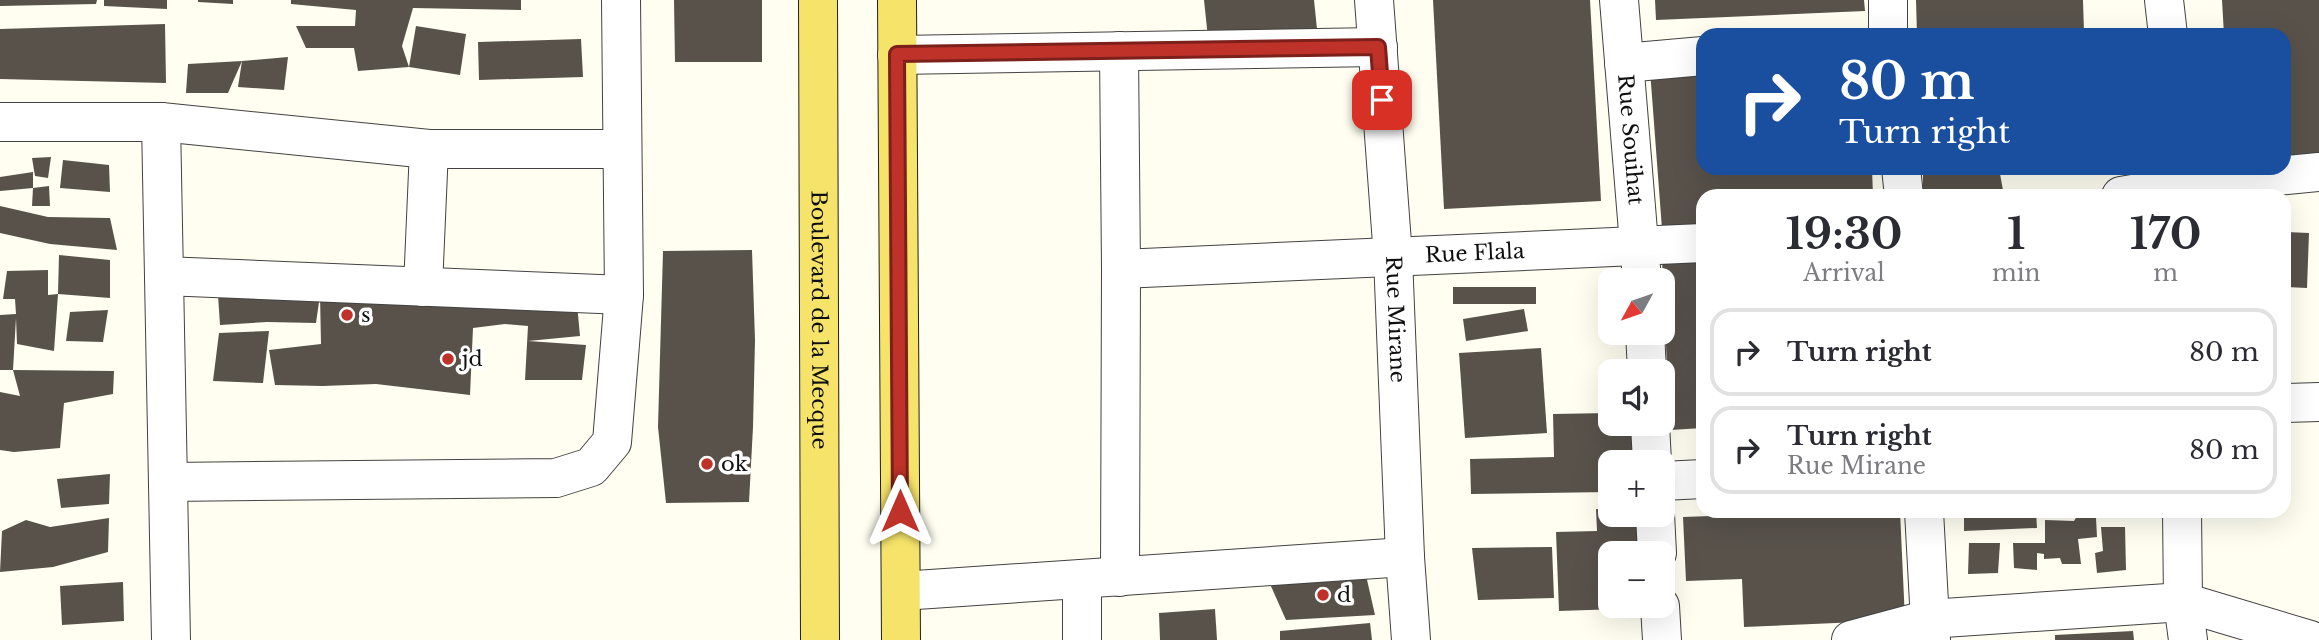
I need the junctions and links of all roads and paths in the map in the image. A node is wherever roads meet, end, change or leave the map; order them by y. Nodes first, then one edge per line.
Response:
1 (621, 0) edge
2 (818, 0) edge
3 (897, 0) edge
4 (1374, 0) edge
5 (1619, 0) edge
6 (1888, 0) edge
7 (2164, 0) edge
8 (1888, 28) edge
9 (2167, 28) edge
10 (1378, 47) junction
11 (1119, 51) junction
12 (897, 54) junction
13 (1696, 57) edge
14 (1624, 63) junction
15 (0, 122) edge
16 (161, 122) junction
17 (429, 149) junction
18 (621, 149) junction
19 (2319, 172) edge
20 (2291, 174) edge
21 (2282, 175) edge
22 (2184, 183) edge
23 (2155, 189) edge
24 (1696, 245) edge
25 (1393, 257) junction
26 (1641, 263) edge
27 (1121, 269) junction
28 (164, 276) junction
29 (424, 287) junction
30 (624, 295) junction
31 (2319, 402) edge
32 (2291, 403) edge
33 (1696, 479) edge
34 (1675, 480) edge
35 (168, 482) junction
36 (1924, 518) edge
37 (2182, 518) edge
38 (1405, 557) junction
39 (1120, 577) junction
40 (1082, 579) junction
41 (901, 591) junction
42 (2183, 602) junction
43 (1661, 618) edge
44 (1930, 630) edge
45 (171, 640) edge
46 (820, 640) edge
47 (901, 640) edge
48 (1082, 640) edge
49 (1411, 640) edge
50 (1662, 640) edge
51 (1851, 640) edge
52 (2188, 640) edge
53 (2310, 640) edge

1 - 18 street
2 - 46 main road, Boulevard de la Mecque
3 - 12 main road
4 - 10 street, Rue Mirane
5 - 14 street, Rue Souihat
6 - 8 street
7 - 9 street
10 - 11 street
10 - 25 street, Rue Mirane
11 - 12 street
11 - 27 street
12 - 41 main road
13 - 14 street
14 - 26 street, Rue Souihat
15 - 16 street
16 - 17 street
16 - 28 street
17 - 18 street
17 - 29 street
18 - 30 street
19 - 20 street
21 - 22 street
22 - 23 street
24 - 26 street, Rue Flala
25 - 26 street, Rue Flala
25 - 27 street, Rue Flala
25 - 38 street, Rue Mirane
27 - 39 street
28 - 29 street
28 - 35 street
29 - 30 street
30 - 35 street
31 - 32 street
33 - 34 street
35 - 45 street
36 - 44 street
37 - 42 street
38 - 39 street
38 - 49 street, Rue Mirane
39 - 40 street
40 - 41 street
40 - 48 street
41 - 47 main road
42 - 44 street
42 - 52 street
42 - 53 street
43 - 50 street
44 - 51 street

